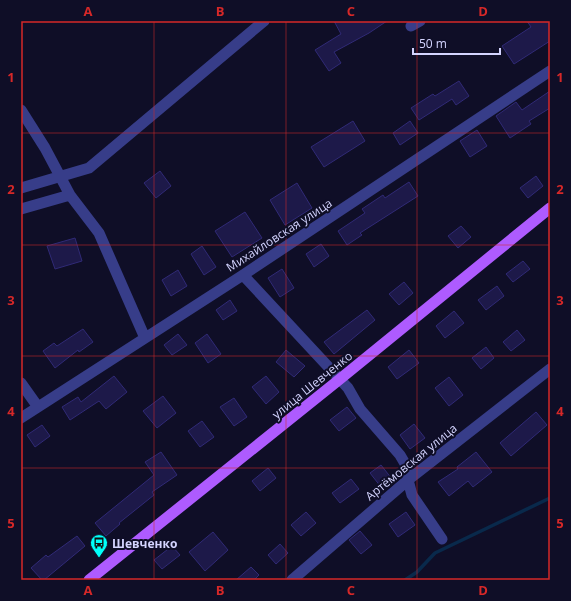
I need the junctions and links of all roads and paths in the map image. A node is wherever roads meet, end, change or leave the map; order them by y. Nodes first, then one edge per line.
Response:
1 (264, 21) edge
2 (550, 71) edge
3 (21, 110) edge
4 (60, 176) junction
5 (21, 188) edge
6 (70, 194) junction
7 (550, 208) edge
8 (21, 209) edge
9 (243, 275) junction
10 (145, 338) junction
11 (550, 369) edge
12 (340, 379) junction
13 (21, 383) edge
14 (38, 407) junction
15 (21, 418) edge
16 (408, 480) junction
17 (442, 539) dead end
18 (89, 580) edge
19 (292, 580) edge

1 - 4 street
2 - 9 street, Михайловская улица
3 - 4 street
4 - 5 street
4 - 6 street
6 - 8 street
6 - 10 street
7 - 12 main road, улица Шевченко
9 - 10 street, Михайловская улица
9 - 12 street
10 - 14 street, Михайловская улица
11 - 16 street, Артёмовская улица
12 - 16 street
12 - 18 main road, улица Шевченко
13 - 14 street
14 - 15 street, Михайловская улица
16 - 17 street
16 - 19 street, Артёмовская улица

